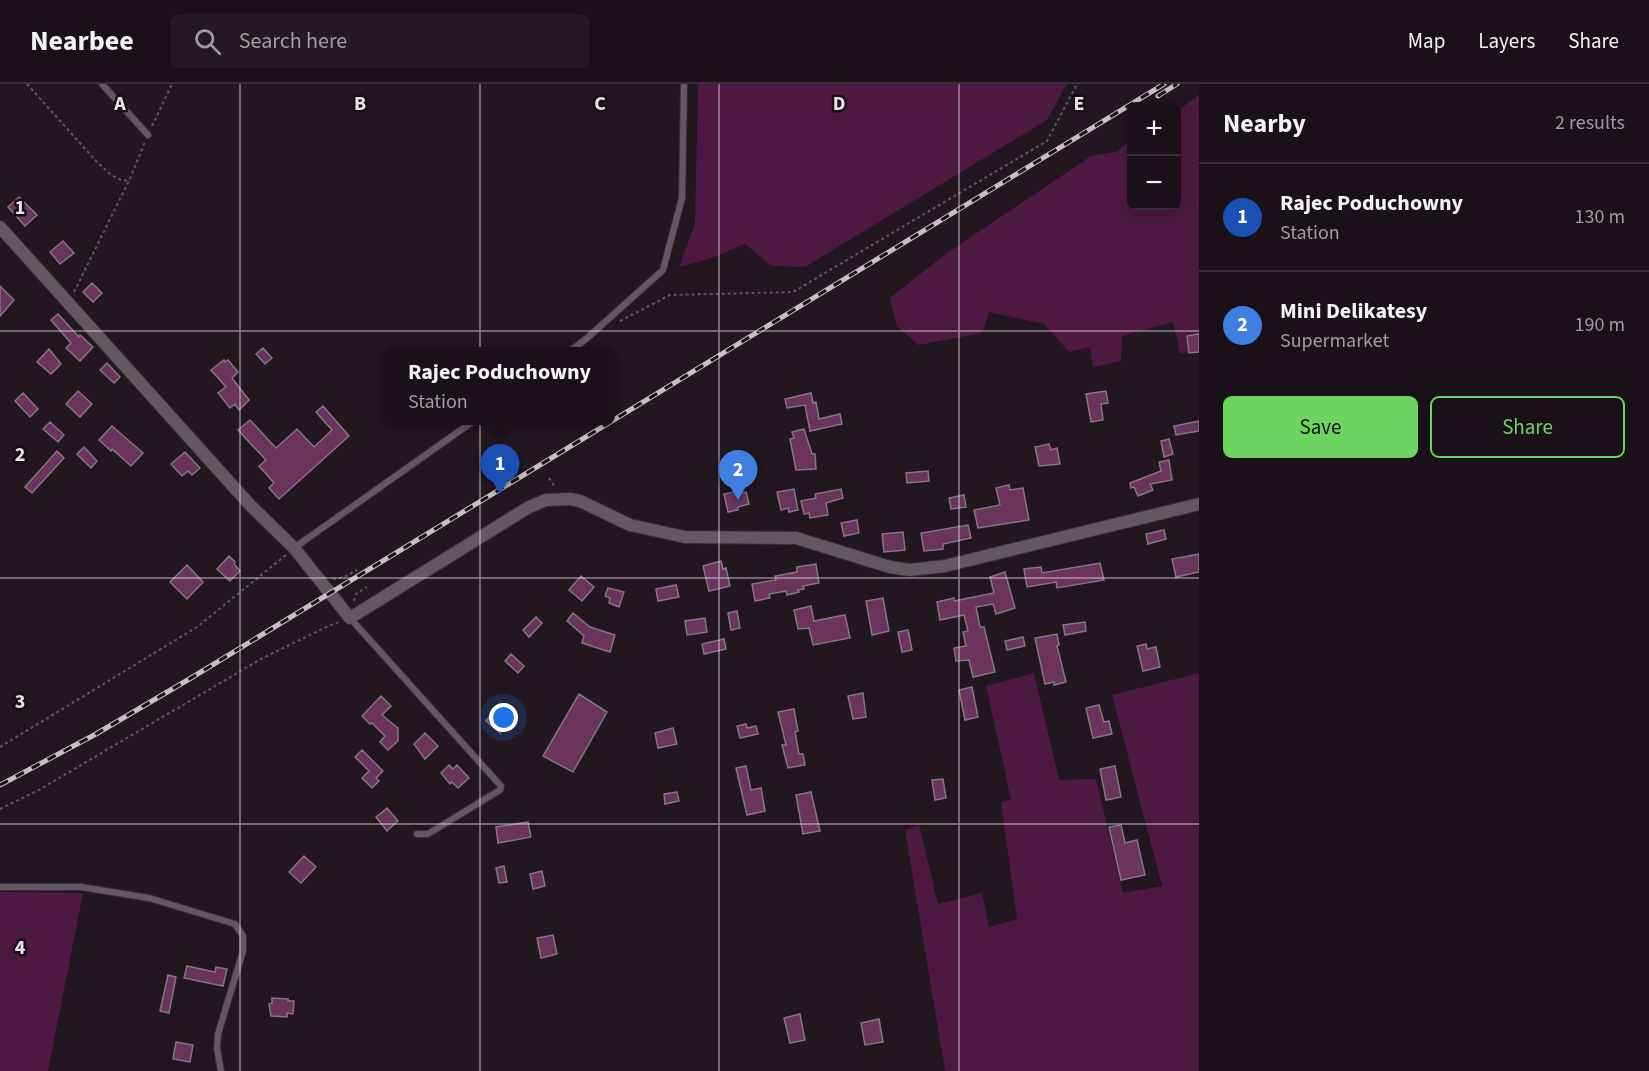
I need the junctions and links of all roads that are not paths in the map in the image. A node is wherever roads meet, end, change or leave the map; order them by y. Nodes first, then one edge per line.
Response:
1 (102, 84) edge
2 (684, 84) edge
3 (148, 135) road end
4 (0, 227) edge
5 (575, 347) edge
6 (468, 425) edge
7 (1199, 504) edge
8 (294, 548) junction
9 (350, 618) junction
10 (417, 834) dead end
11 (0, 887) edge
12 (221, 1071) edge

1 - 3 lane
2 - 5 lane
4 - 8 street
6 - 8 lane
7 - 9 street
8 - 9 street
9 - 10 lane
11 - 12 lane

